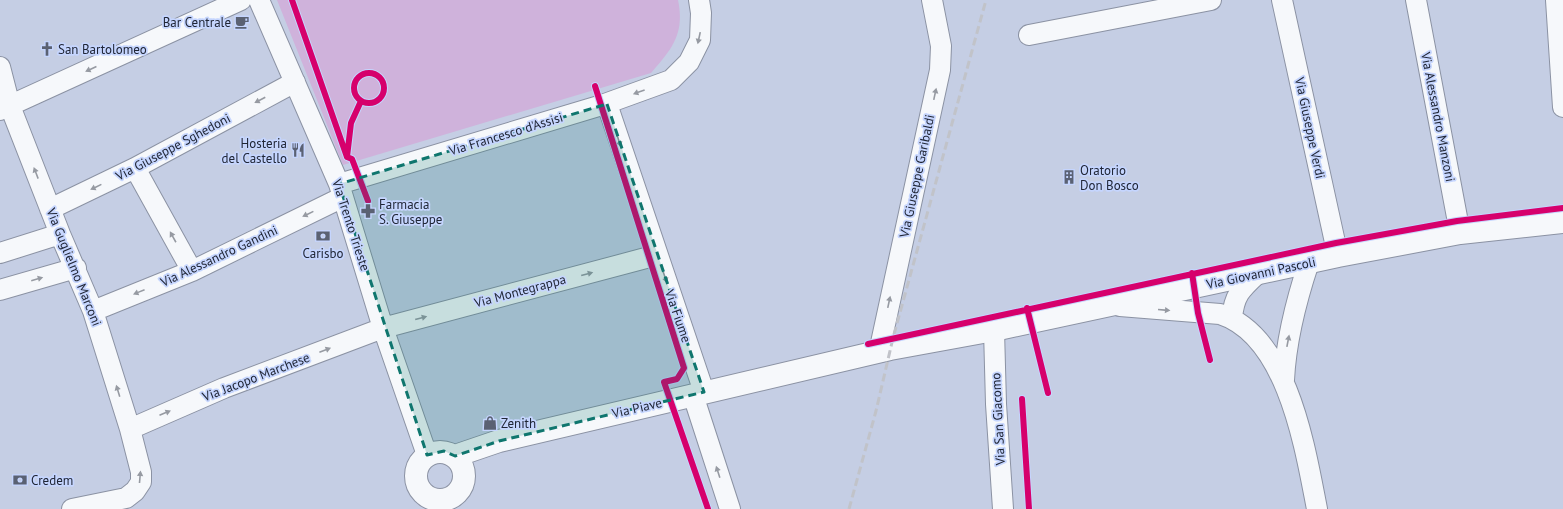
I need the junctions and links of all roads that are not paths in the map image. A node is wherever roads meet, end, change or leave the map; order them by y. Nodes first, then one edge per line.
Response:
1 (241, 0) edge
2 (259, 0) edge
3 (698, 0) edge
4 (932, 0) edge
5 (1211, 0) edge
6 (1282, 0) edge
7 (1416, 0) edge
8 (1556, 0) edge
9 (1029, 35) dead end
10 (0, 67) edge
11 (295, 82) junction
12 (607, 104) junction
13 (5, 108) edge
14 (1563, 108) edge
15 (135, 168) junction
16 (341, 190) junction
17 (50, 209) junction
18 (1563, 222) edge
19 (1460, 233) junction
20 (60, 234) junction
21 (0, 253) edge
22 (657, 255) junction
23 (1338, 256) junction
24 (1309, 262) junction
25 (76, 268) junction
26 (192, 272) junction
27 (1257, 274) junction
28 (0, 290) edge
29 (1111, 305) junction
30 (93, 311) junction
31 (1232, 318) junction
32 (383, 328) junction
33 (994, 330) junction
34 (885, 350) junction
35 (1284, 380) junction
36 (699, 393) junction
37 (130, 429) junction
38 (427, 455) junction
39 (455, 456) junction
40 (422, 500) edge
41 (444, 504) edge
42 (72, 509) edge
43 (730, 509) edge
44 (1003, 509) edge
45 (1317, 509) edge

1 -> 13 street
2 - 11 street, Via Trento Trieste
3 -> 12 street, Via Francesco d'Assisi
34 -> 4 street, Via Giuseppe Garibaldi
5 - 9 street
6 - 23 street, Via Giuseppe Verdi
7 - 19 street, Via Alessandro Manzoni
8 - 14 street
10 - 13 street, Via Guglielmo Marconi
11 -> 15 street, Via Giuseppe Sghedoni
11 - 16 street, Via Trento Trieste
12 - 16 street, Via Francesco d'Assisi
12 -> 22 street, Via Fiume
17 -> 13 street, Via Guglielmo Marconi
15 -> 17 street, Via Giuseppe Sghedoni
26 -> 15 street
16 -> 26 street, Via Alessandro Gandini
16 - 32 street, Via Trento Trieste
17 - 20 street, Via Guglielmo Marconi
18 - 19 street, Via Giovanni Pascoli
19 - 23 street, Via Giovanni Pascoli
20 - 21 street
20 - 25 street, Via Guglielmo Marconi
32 -> 22 street, Via Montegrappa
22 -> 36 street, Via Fiume
23 - 24 street, Via Giovanni Pascoli
24 - 27 street, Via Giovanni Pascoli
35 -> 24 street
28 -> 25 street
25 - 30 street, Via Guglielmo Marconi
26 -> 30 street, Via Alessandro Gandini
27 - 29 street, Via Giovanni Pascoli
27 - 31 street
29 -> 31 street
29 - 33 street, Via Giovanni Pascoli
37 -> 30 street, Via Guglielmo Marconi
31 - 35 street
37 -> 32 street, Via Jacopo Marchese
32 - 38 street, Via Trento Trieste
33 - 34 street, Via Giovanni Pascoli
33 - 44 street, Via San Giacomo
34 - 36 street, Via Piave
35 - 45 street
36 - 39 street, Via Piave
43 -> 36 street, Via Fiume
42 -> 37 street, Via Guglielmo Marconi
38 - 39 street
38 - 40 street
39 - 41 street
40 - 41 street

